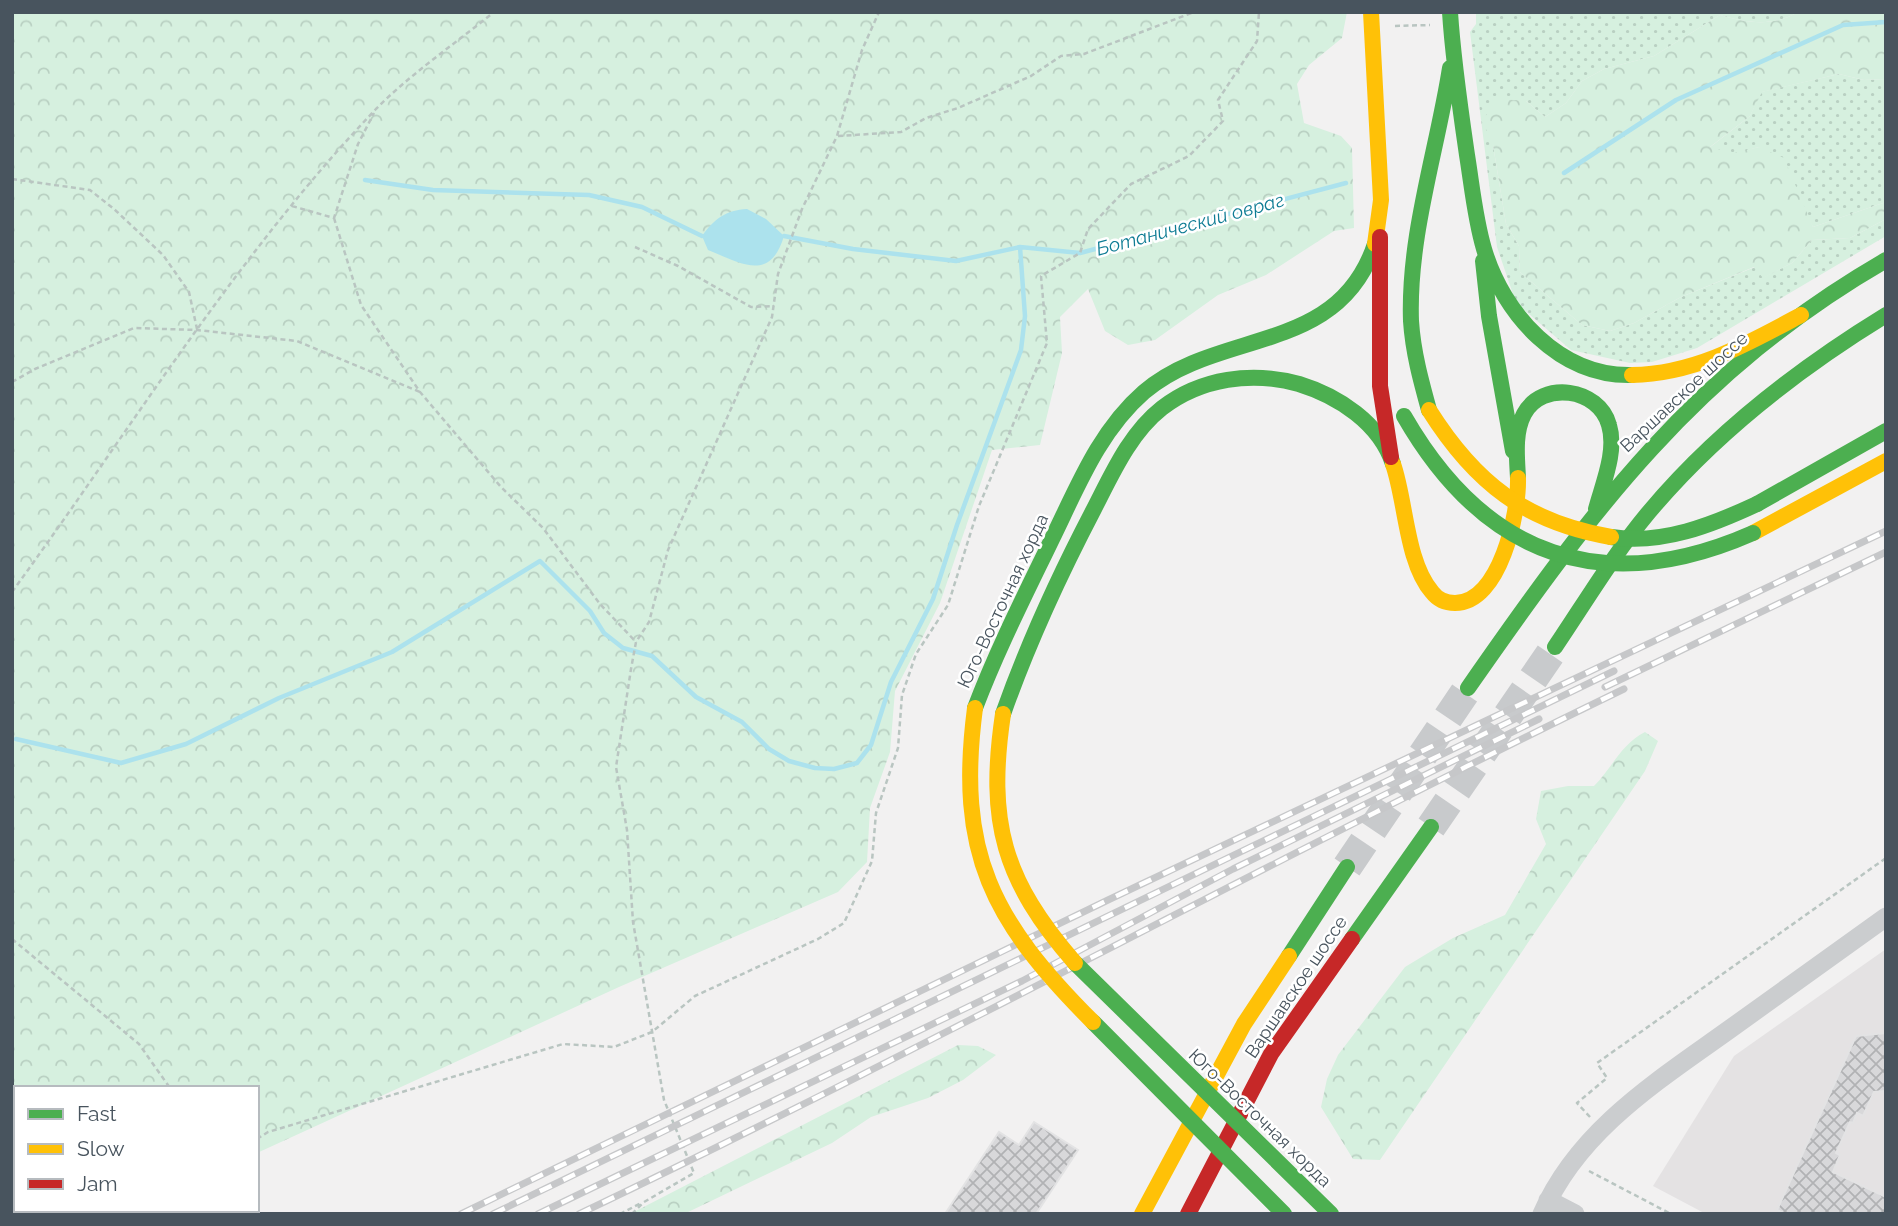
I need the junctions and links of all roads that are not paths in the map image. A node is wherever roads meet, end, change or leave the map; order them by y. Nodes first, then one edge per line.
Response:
1 (1372, 19) edge
2 (1451, 26) edge
3 (1380, 218) junction
4 (1481, 237) junction
5 (1886, 260) edge
6 (1380, 308) junction
7 (1801, 315) junction
8 (1886, 315) edge
9 (1886, 430) edge
10 (1391, 458) junction
11 (1886, 461) edge
12 (1515, 467) junction
13 (1596, 509) junction
14 (1555, 647) tunnel mouth
15 (1468, 688) tunnel mouth
16 (1431, 827) tunnel mouth
17 (1347, 867) tunnel mouth
18 (1886, 917) edge
19 (1545, 1207) edge
20 (1142, 1214) edge
21 (1188, 1214) edge
22 (1284, 1214) edge
23 (1331, 1214) edge
24 (1575, 1214) edge

1 - 3 main road
2 - 4 main road
2 - 9 main road, bridge
3 - 6 main road
3 - 22 main road, Юго-Восточная хорда, bridge
4 - 7 main road
4 - 12 main road
5 - 7 main road, Варшавское шоссе
6 - 10 main road
6 - 11 main road, bridge
7 - 13 main road, Варшавское шоссе
8 - 14 main road
10 - 12 main road
10 - 23 main road, Юго-Восточная хорда, bridge
12 - 13 main road
13 - 15 main road, Варшавское шоссе
16 - 21 main road, Варшавское шоссе
17 - 20 main road, Варшавское шоссе
18 - 19 street
19 - 24 street

